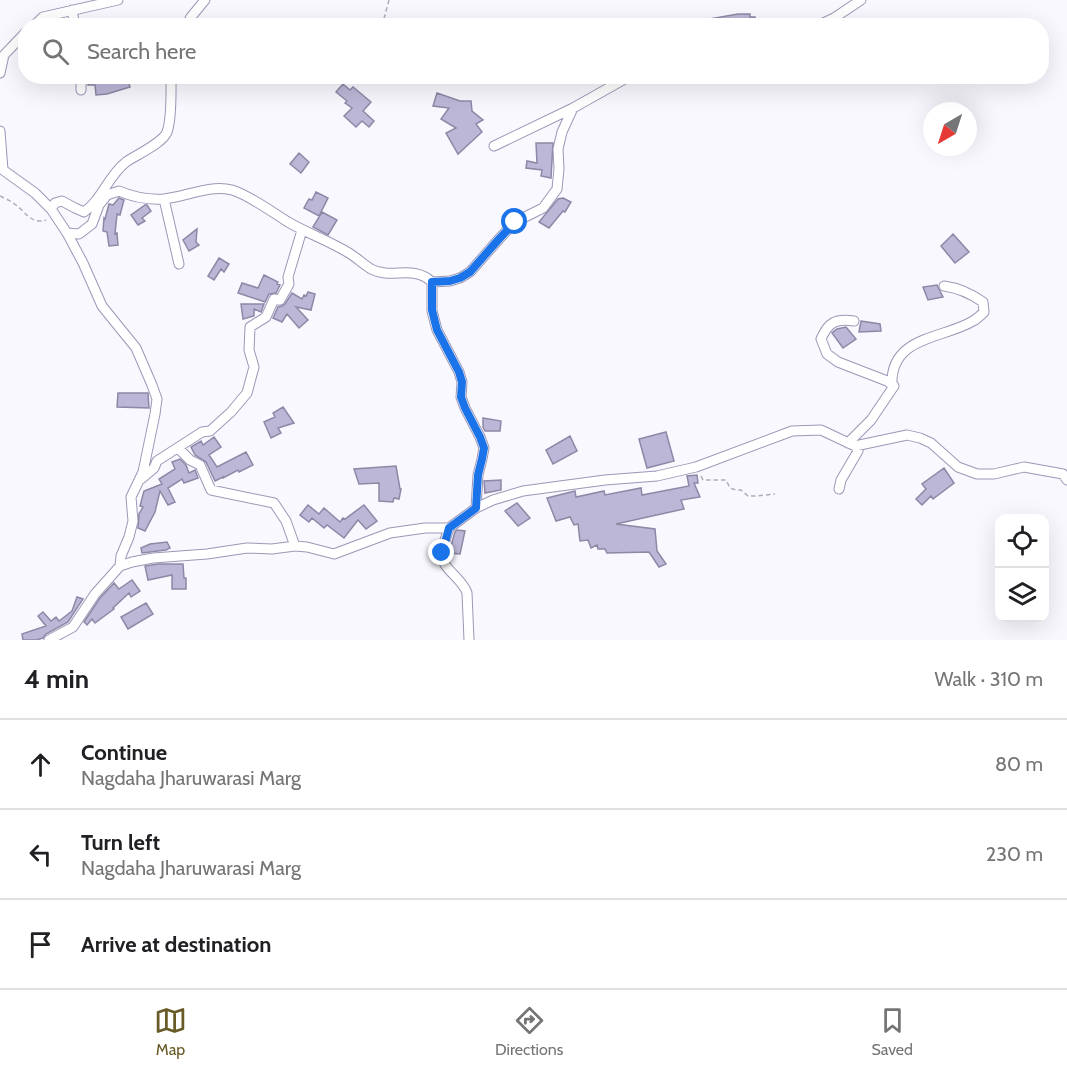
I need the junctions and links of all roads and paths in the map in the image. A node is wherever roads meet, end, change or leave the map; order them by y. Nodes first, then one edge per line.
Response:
1 (118, 0) edge
2 (205, 0) edge
3 (389, 0) edge
4 (861, 0) edge
5 (72, 10) junction
6 (42, 18) edge
7 (74, 18) edge
8 (190, 18) edge
9 (384, 18) edge
10 (834, 18) edge
11 (18, 40) edge
12 (0, 73) edge
13 (81, 84) edge
14 (171, 84) edge
15 (616, 84) edge
16 (81, 90) dead end
17 (573, 108) junction
18 (0, 131) edge
19 (494, 146) dead end
20 (2, 168) edge
21 (0, 196) edge
22 (164, 199) junction
23 (50, 214) junction
24 (302, 230) junction
25 (67, 233) junction
26 (179, 264) dead end
27 (432, 282) junction
28 (944, 286) dead end
29 (854, 321) dead end
30 (892, 385) junction
31 (852, 445) junction
32 (178, 448) junction
33 (696, 467) junction
34 (1066, 473) edge
35 (140, 480) junction
36 (839, 489) dead end
37 (775, 494) dead end
38 (476, 508) junction
39 (449, 528) junction
40 (295, 546) junction
41 (120, 566) junction
42 (49, 640) edge
43 (469, 640) edge

1 - 5 street
2 - 8 street
3 - 9 path
4 - 10 street
5 - 6 street
5 - 7 street
11 - 12 street
13 - 16 street
14 - 23 street
15 - 17 street
17 - 19 street
17 - 27 street
18 - 20 street
20 - 23 street
21 - 23 path
22 - 24 street
22 - 25 street
22 - 26 street
23 - 25 street
24 - 27 street
24 - 32 street
25 - 35 street
27 - 38 street
28 - 30 street
29 - 30 street
30 - 31 street
31 - 33 street
31 - 34 street
31 - 36 street
32 - 35 street
32 - 40 street
33 - 37 path
33 - 38 street
35 - 41 street
38 - 39 street
39 - 40 street
39 - 43 street
40 - 41 street
41 - 42 street

